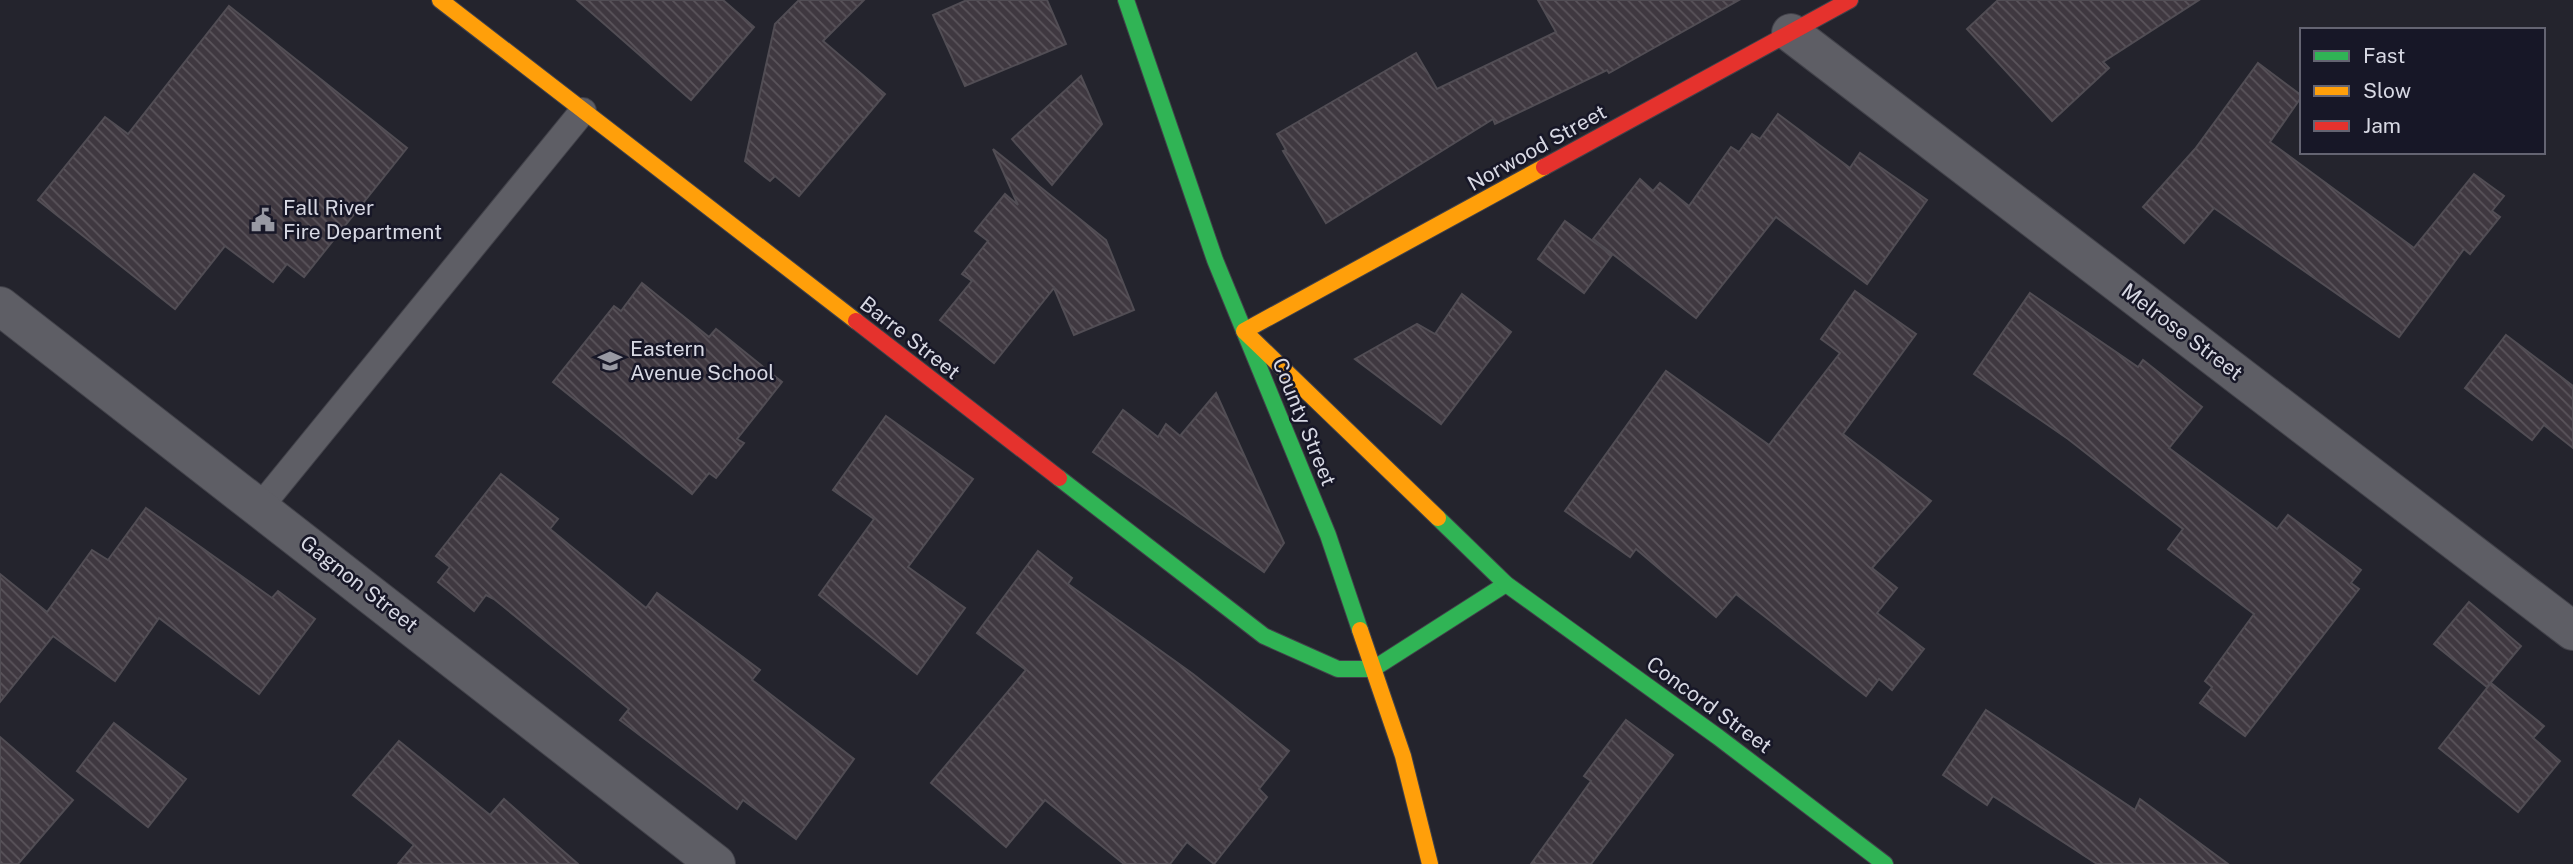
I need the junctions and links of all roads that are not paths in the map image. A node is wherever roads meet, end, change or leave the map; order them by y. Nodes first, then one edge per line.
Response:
1 (440, 0) edge
2 (1126, 0) edge
3 (1850, 0) edge
4 (1791, 33) junction
5 (583, 111) junction
6 (0, 306) edge
7 (1244, 331) junction
8 (260, 507) junction
9 (1506, 584) junction
10 (2573, 631) edge
11 (1373, 669) junction
12 (716, 864) edge
13 (1430, 864) edge
14 (1885, 864) edge

1 - 5 street, Barre Street
2 - 7 street, County Street
3 - 4 street, Norwood Street
4 - 7 street, Norwood Street
4 - 10 street, Melrose Street
5 - 8 lane
5 - 11 street, Barre Street
6 - 8 street, Gagnon Street
7 - 9 street, Concord Street
7 - 11 street, County Street
8 - 12 street, Gagnon Street
9 - 11 street
9 - 14 street, Concord Street
11 - 13 street, County Street

